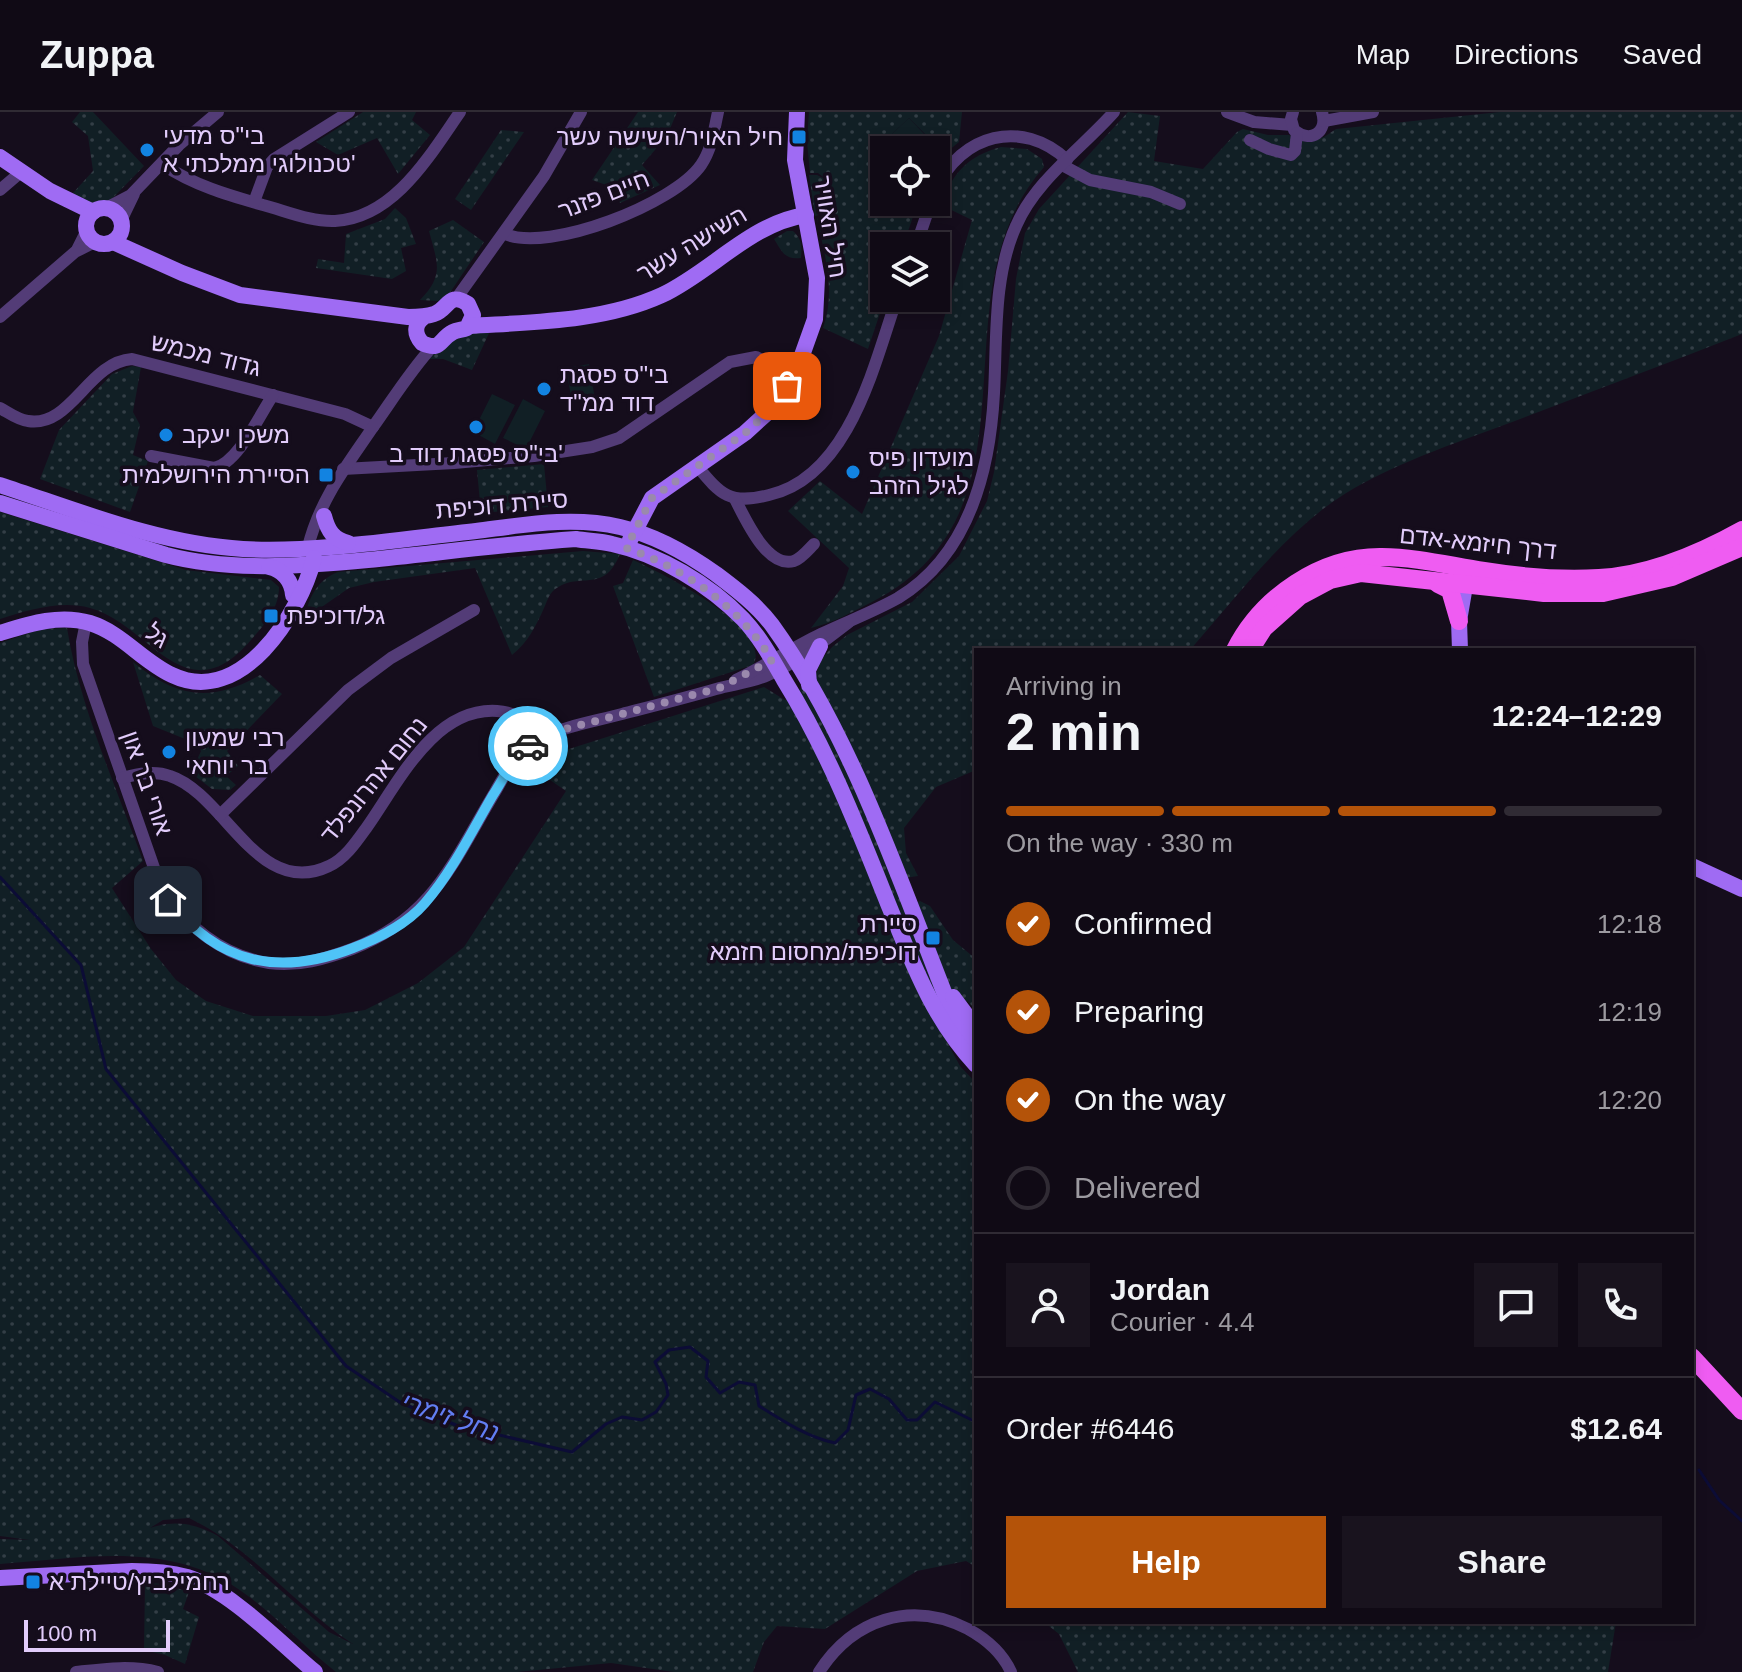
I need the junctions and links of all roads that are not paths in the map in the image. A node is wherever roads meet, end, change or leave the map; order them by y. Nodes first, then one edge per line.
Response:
1 (218, 112) edge
2 (349, 112) edge
3 (460, 112) edge
4 (581, 112) edge
5 (718, 112) edge
6 (797, 112) edge
7 (1114, 112) edge
8 (1227, 112) edge
9 (1373, 112) edge
10 (1323, 116) edge
11 (1294, 123) edge
12 (1250, 140) dead end
13 (0, 157) edge
14 (1065, 163) junction
15 (162, 164) junction
16 (950, 166) edge
17 (21, 172) junction
18 (0, 190) edge
19 (135, 192) junction
20 (254, 202) junction
21 (1180, 204) dead end
22 (806, 215) junction
23 (93, 219) junction
24 (114, 234) junction
25 (505, 234) junction
26 (75, 252) junction
27 (466, 311) junction
28 (892, 312) edge
29 (0, 317) edge
30 (423, 334) junction
31 (793, 375) junction
32 (273, 395) junction
33 (0, 408) edge
34 (373, 427) junction
35 (151, 456) dead end
36 (697, 466) junction
37 (343, 469) junction
38 (0, 485) edge
39 (329, 491) junction
40 (735, 499) junction
41 (0, 503) edge
42 (324, 516) junction
43 (1742, 530) edge
44 (637, 532) junction
45 (350, 543) junction
46 (814, 544) dead end
47 (312, 547) junction
48 (1742, 547) edge
49 (630, 549) junction
50 (308, 565) junction
51 (1445, 565) junction
52 (268, 566) junction
53 (1479, 581) junction
54 (1435, 583) junction
55 (293, 595) junction
56 (474, 610) dead end
57 (1461, 613) junction
58 (86, 622) junction
59 (849, 622) junction
60 (0, 633) edge
61 (272, 638) junction
62 (820, 646) junction
63 (1236, 648) edge
64 (1251, 648) edge
65 (1460, 648) edge
66 (791, 656) junction
67 (776, 665) junction
68 (809, 686) junction
69 (543, 737) junction
70 (122, 778) junction
71 (220, 815) junction
72 (1694, 867) edge
73 (1742, 889) edge
74 (936, 972) junction
75 (944, 992) junction
76 (974, 1025) edge
77 (974, 1036) edge
78 (974, 1049) edge
79 (974, 1063) edge
80 (1697, 1363) edge
81 (1742, 1411) edge
82 (0, 1578) edge
83 (76, 1672) edge
84 (158, 1672) edge
85 (315, 1672) edge
86 (819, 1672) edge
87 (1011, 1672) edge

1 - 15 street
2 - 20 street
3 - 20 street
4 - 25 street
5 - 25 street, חיים פזנר
6 - 22 main road, חיל האוויר
7 - 14 street
8 - 11 street
9 - 10 street
10 - 11 street
11 - 12 street
13 - 17 main road
14 - 16 street
14 - 21 street
14 - 59 street
15 - 19 street
15 - 20 street
17 - 18 street
17 - 23 main road
19 - 23 street
19 - 24 street
22 - 27 main road, השישה עשר
22 - 31 main road, חיל האוויר
23 - 24 main road
23 - 24 main road
23 - 26 street
24 - 26 street
24 - 30 main road
25 - 27 street
26 - 29 street
27 - 30 main road
27 - 30 main road
28 - 40 street
30 - 34 street
31 - 36 main road, חיל האוויר
31 - 37 street
32 - 33 street, גדוד מכמש
32 - 34 street, גדוד מכמש
32 - 35 street
34 - 37 street
36 - 40 street
36 - 44 main road, חיל האוויר
37 - 39 street
38 - 47 main road, סיירת דוכיפת
39 - 42 street
39 - 47 street
40 - 46 street
41 - 52 main road, סיירת דוכיפת
42 - 45 main road
42 - 47 street
43 - 53 main road, דרך חיזמא-אדם
44 - 45 main road, סיירת דוכיפת
44 - 49 main road, חיל האוויר
44 - 66 main road, סיירת דוכיפת
45 - 47 main road, סיירת דוכיפת
47 - 50 main road, גל
48 - 53 main road, דרך חיזמא-אדם
49 - 50 main road, סיירת דוכיפת
49 - 67 main road, סיירת דוכיפת
50 - 52 main road, סיירת דוכיפת
50 - 55 main road, גל
50 - 61 main road, גל
51 - 53 main road, דרך חיזמא-אדם
51 - 53 main road
51 - 63 main road, דרך חיזמא-אדם
52 - 55 main road
53 - 54 main road, דרך חיזמא-אדם
53 - 57 main road
54 - 57 main road
54 - 64 main road, דרך חיזמא-אדם
55 - 61 main road, גל
56 - 71 street
57 - 65 main road
58 - 60 main road, גל
58 - 61 main road, גל
58 - 70 street, אורי בר און
59 - 62 street
59 - 66 street
62 - 66 street
62 - 68 main road
66 - 67 street, אורי בר און
66 - 68 main road, סיירת דוכיפת
67 - 69 street, אורי בר און
67 - 79 main road, סיירת דוכיפת
68 - 74 main road, סיירת דוכיפת
69 - 70 street, אורי בר און
69 - 71 street, נחום אהרונפלד
70 - 71 street, נחום אהרונפלד
72 - 73 main road
74 - 75 main road, סיירת דוכיפת
74 - 76 main road
75 - 77 main road
75 - 78 main road
80 - 81 main road
82 - 85 main road
83 - 84 street
86 - 87 street

